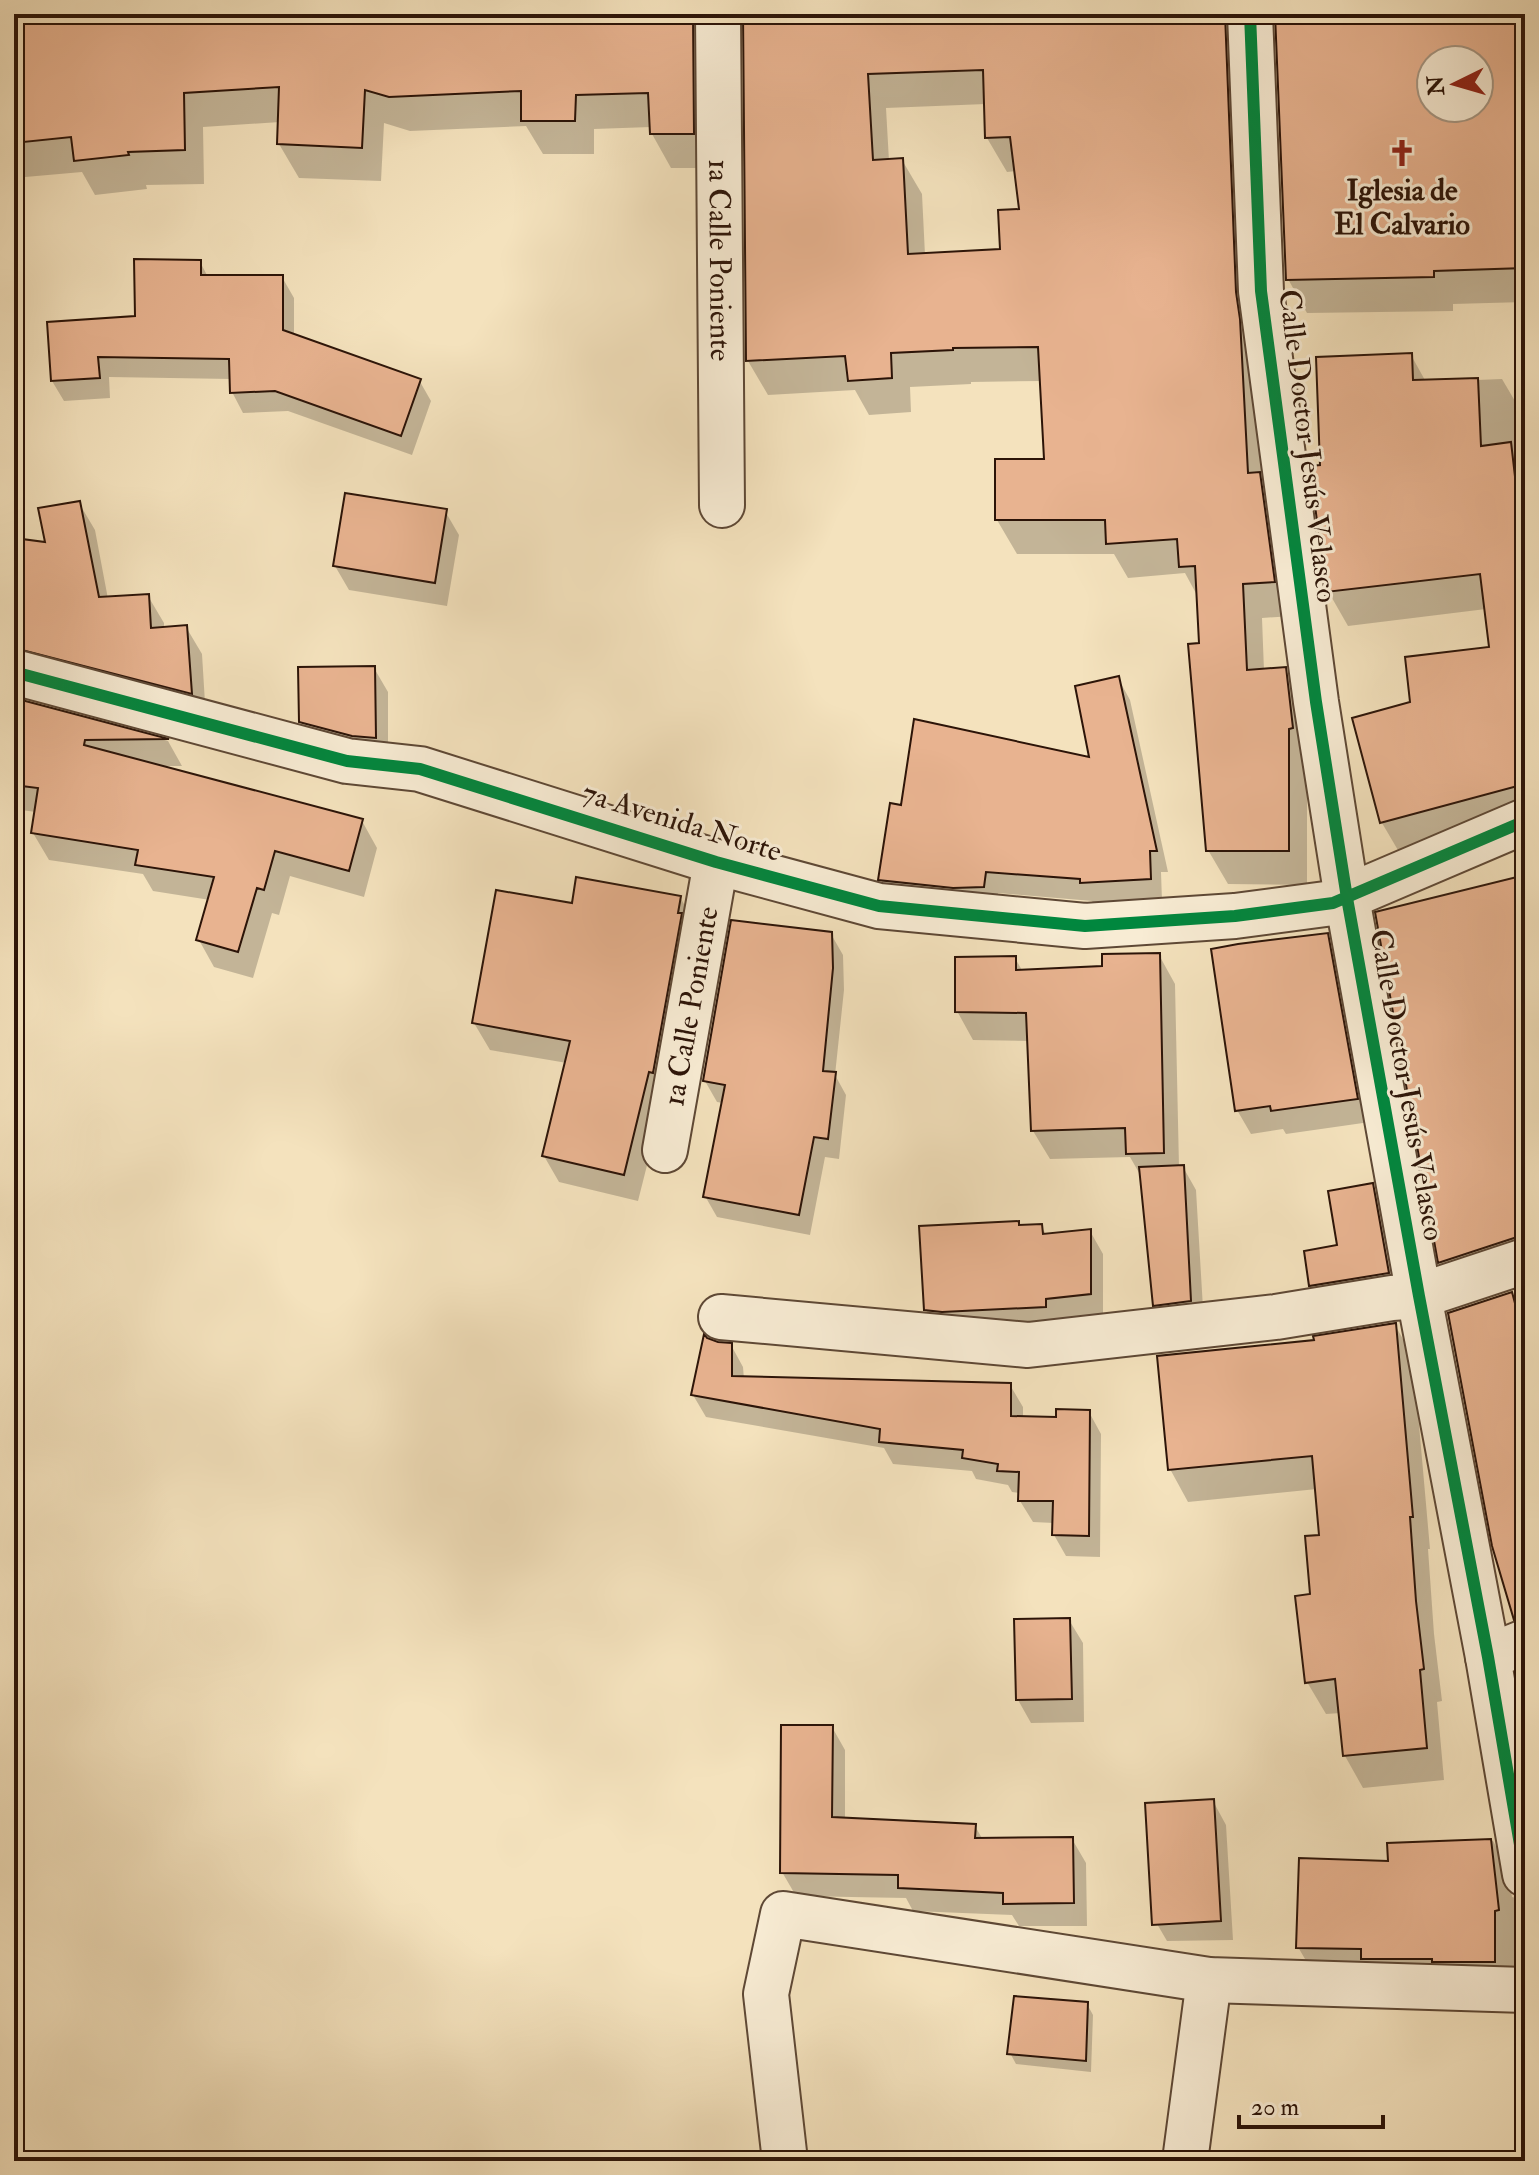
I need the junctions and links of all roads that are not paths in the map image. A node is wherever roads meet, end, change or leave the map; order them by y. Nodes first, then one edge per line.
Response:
1 (718, 14) edge
2 (1250, 14) edge
3 (722, 505) dead end
4 (14, 672) edge
5 (1525, 821) edge
6 (716, 862) junction
7 (1347, 898) junction
8 (665, 1150) dead end
9 (1525, 1261) edge
10 (1419, 1296) junction
11 (721, 1317) dead end
12 (1507, 1650) edge
13 (1525, 1874) edge
14 (1209, 1980) junction
15 (1525, 1990) edge
16 (785, 2161) edge
17 (1185, 2161) edge

1 - 3 street, 1a Calle Poniente
2 - 7 street, Calle Doctor Jesús Velasco
4 - 6 street, 7a Avenida Norte
5 - 7 street, 7a Avenida Norte
6 - 7 street, 7a Avenida Norte
6 - 8 street, 1a Calle Poniente
7 - 10 street, Calle Doctor Jesús Velasco
9 - 10 street
10 - 11 street
10 - 12 street, Calle Doctor Jesús Velasco
12 - 13 street, Calle Doctor Jesús Velasco
14 - 15 street
14 - 16 street
14 - 17 street

